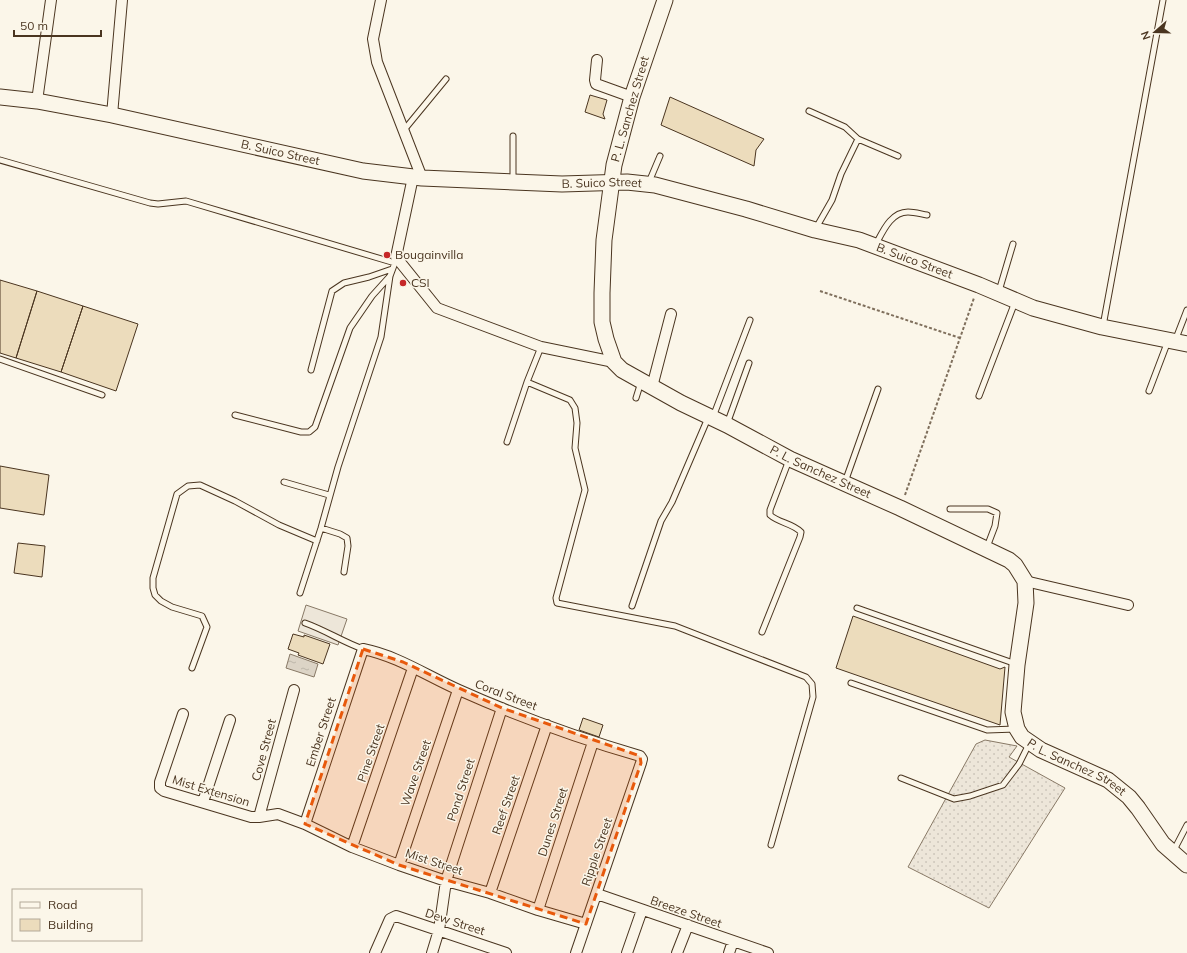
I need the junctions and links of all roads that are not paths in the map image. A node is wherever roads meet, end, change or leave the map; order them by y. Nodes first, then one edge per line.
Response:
1 (51, 0) edge
2 (122, 0) edge
3 (381, 0) edge
4 (665, 0) edge
5 (1163, 0) edge
6 (597, 60) dead end
7 (446, 79) dead end
8 (0, 97) edge
9 (632, 97) junction
10 (37, 101) junction
11 (809, 111) dead end
12 (112, 114) junction
13 (404, 130) junction
14 (513, 136) dead end
15 (858, 139) junction
16 (660, 156) dead end
17 (898, 156) dead end
18 (0, 160) edge
19 (417, 177) junction
20 (513, 181) junction
21 (611, 182) junction
22 (648, 184) junction
23 (927, 215) dead end
24 (815, 230) junction
25 (1013, 244) dead end
26 (875, 246) junction
27 (396, 260) junction
28 (392, 269) junction
29 (390, 276) junction
30 (998, 294) junction
31 (1015, 301) junction
32 (1187, 310) edge
33 (671, 314) dead end
34 (750, 320) dead end
35 (1102, 327) junction
36 (1177, 342) edge
37 (541, 347) junction
38 (0, 359) edge
39 (614, 362) junction
40 (749, 363) dead end
41 (310, 370) dead end
42 (527, 382) junction
43 (647, 384) junction
44 (878, 389) dead end
45 (1149, 391) dead end
46 (102, 394) dead end
47 (979, 396) dead end
48 (636, 398) dead end
49 (235, 415) dead end
50 (711, 417) junction
51 (727, 425) junction
52 (507, 442) dead end
53 (790, 460) junction
54 (284, 482) dead end
55 (844, 483) junction
56 (329, 495) junction
57 (950, 509) dead end
58 (321, 528) junction
59 (317, 541) junction
60 (986, 549) junction
61 (344, 572) dead end
62 (1025, 581) junction
63 (300, 593) dead end
64 (1128, 605) dead end
65 (632, 606) dead end
66 (857, 608) dead end
67 (304, 623) dead end
68 (762, 632) dead end
69 (363, 649) junction
70 (1017, 665) junction
71 (192, 668) dead end
72 (414, 668) junction
73 (850, 683) dead end
74 (294, 690) dead end
75 (458, 690) junction
76 (502, 708) junction
77 (183, 714) dead end
78 (230, 720) dead end
79 (547, 725) junction
80 (1017, 729) junction
81 (593, 742) junction
82 (1030, 743) junction
83 (642, 759) joint
84 (901, 778) dead end
85 (203, 802) junction
86 (278, 814) joint
87 (259, 817) junction
88 (305, 824) junction
89 (1187, 824) edge
90 (771, 845) dead end
91 (352, 847) junction
92 (1165, 848) junction
93 (399, 865) junction
94 (1187, 865) edge
95 (446, 881) junction
96 (490, 893) junction
97 (597, 894) junction
98 (538, 910) junction
99 (642, 910) junction
100 (586, 924) junction
101 (688, 925) junction
102 (439, 930) junction
103 (733, 941) junction
104 (375, 953) edge
105 (432, 953) edge
106 (506, 953) edge
107 (576, 953) edge
108 (627, 953) edge
109 (677, 953) edge
110 (728, 953) edge
111 (768, 953) edge

1 - 10 street
2 - 12 street
3 - 13 street
4 - 9 street, P. L. Sanchez Street
5 - 35 lane
6 - 9 street
7 - 13 lane
8 - 10 street, B. Suico Street
9 - 21 street, P. L. Sanchez Street
10 - 12 street, B. Suico Street
11 - 15 lane
12 - 19 street, B. Suico Street
13 - 19 street
14 - 20 lane
15 - 17 lane
15 - 24 lane
16 - 22 lane
18 - 27 lane
19 - 20 street, B. Suico Street
19 - 27 street
20 - 21 street, B. Suico Street
21 - 22 street, B. Suico Street
21 - 39 street, P. L. Sanchez Street
22 - 24 street, B. Suico Street
23 - 26 lane
24 - 26 street, B. Suico Street
25 - 30 lane
26 - 30 street, B. Suico Street
27 - 28 lane
27 - 37 street
28 - 29 lane
28 - 41 lane
29 - 49 lane
29 - 56 lane
30 - 31 street, B. Suico Street
31 - 35 street, B. Suico Street
31 - 47 lane
32 - 36 lane
33 - 43 street
34 - 50 lane
35 - 36 street, B. Suico Street
36 - 45 lane
37 - 39 street
37 - 42 lane
38 - 46 lane
39 - 43 street, P. L. Sanchez Street
40 - 51 lane
42 - 52 lane
42 - 90 lane
43 - 48 lane
43 - 50 street, P. L. Sanchez Street
44 - 55 lane
50 - 51 street, P. L. Sanchez Street
50 - 65 lane
51 - 53 street, P. L. Sanchez Street
53 - 55 street, P. L. Sanchez Street
53 - 68 lane
54 - 56 lane
55 - 60 street, P. L. Sanchez Street
56 - 58 lane
57 - 60 lane
58 - 59 lane
58 - 61 lane
59 - 63 lane
59 - 71 lane
60 - 62 street, P. L. Sanchez Street
62 - 64 street
62 - 70 street, P. L. Sanchez Street
66 - 70 lane
67 - 69 lane
69 - 72 street, Coral Street
69 - 88 street, Ember Street
70 - 80 street, P. L. Sanchez Street
72 - 75 street, Coral Street
72 - 91 street, Pine Street
73 - 80 lane
74 - 87 street, Cove Street
75 - 76 street, Coral Street
75 - 93 street, Wave Street
76 - 79 street, Coral Street
76 - 95 street, Pond Street
77 - 85 street, Mist Extension
78 - 85 street
79 - 81 street, Coral Street
79 - 96 street, Reef Street
80 - 82 street, P. L. Sanchez Street
81 - 83 street, Coral Street
81 - 98 street, Dunes Street
82 - 84 lane
82 - 92 street, P. L. Sanchez Street
83 - 97 street, Ripple Street
85 - 87 street, Mist Extension
86 - 87 street, Mist Extension
86 - 88 street, Mist Street
88 - 91 street, Mist Street
89 - 92 lane
91 - 93 street, Mist Street
92 - 94 street, P. L. Sanchez Street
93 - 95 street, Mist Street
95 - 96 street, Mist Street
95 - 102 street, Pond Street
96 - 98 street, Mist Street
97 - 99 street, Breeze Street
97 - 100 street, Ripple Street
98 - 100 street, Mist Street
99 - 101 street, Breeze Street
99 - 108 street
100 - 107 street, Ripple Street
101 - 103 street, Breeze Street
101 - 109 street
102 - 104 street, Dew Street
102 - 105 street, Pond Street
102 - 106 street, Dew Street
103 - 110 street
103 - 111 street, Breeze Street

